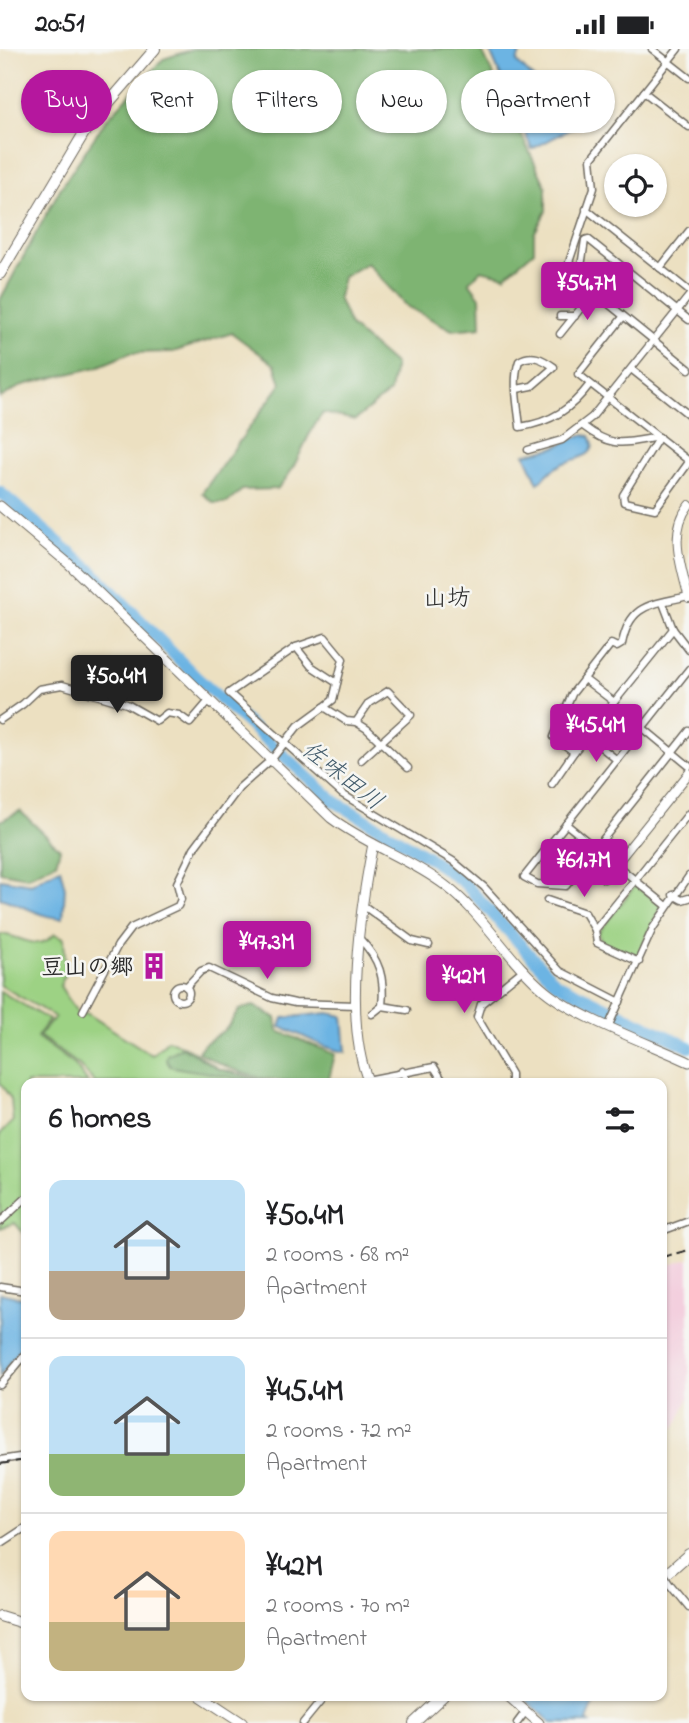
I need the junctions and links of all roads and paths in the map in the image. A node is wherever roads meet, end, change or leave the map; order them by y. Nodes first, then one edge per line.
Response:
1 (155, 49) edge
2 (652, 49) edge
3 (678, 49) edge
4 (668, 62) junction
5 (689, 78) edge
6 (645, 92) junction
7 (689, 127) edge
8 (586, 209) junction
9 (689, 232) edge
10 (660, 268) junction
11 (0, 274) edge
12 (689, 291) edge
13 (552, 292) dead end
14 (593, 293) junction
15 (689, 296) edge
16 (678, 310) junction
17 (560, 316) dead end
18 (575, 316) junction
19 (623, 317) junction
20 (689, 320) edge
21 (560, 334) dead end
22 (654, 341) junction
23 (631, 369) junction
24 (689, 369) edge
25 (590, 384) junction
26 (517, 390) junction
27 (609, 397) junction
28 (689, 415) edge
29 (583, 426) junction
30 (659, 437) junction
31 (528, 450) dead end
32 (689, 462) edge
33 (689, 505) edge
34 (0, 506) edge
35 (689, 597) edge
36 (663, 603) junction
37 (673, 629) junction
38 (296, 646) junction
39 (689, 650) edge
40 (689, 669) edge
41 (584, 679) junction
42 (337, 684) junction
43 (208, 702) junction
44 (614, 702) junction
45 (324, 708) junction
46 (0, 720) edge
47 (356, 722) junction
48 (643, 728) junction
49 (689, 731) edge
50 (587, 736) junction
51 (286, 741) junction
52 (382, 744) junction
53 (574, 752) junction
54 (672, 752) junction
55 (272, 759) junction
56 (617, 760) junction
57 (360, 761) dead end
58 (689, 766) edge
59 (408, 768) dead end
60 (689, 773) edge
61 (552, 784) dead end
62 (689, 814) edge
63 (566, 824) junction
64 (373, 844) junction
65 (596, 848) junction
66 (616, 864) junction
67 (689, 876) edge
68 (604, 879) dead end
69 (635, 880) junction
70 (673, 895) junction
71 (689, 898) edge
72 (547, 900) dead end
73 (667, 905) junction
74 (364, 906) junction
75 (595, 930) junction
76 (360, 939) junction
77 (429, 945) dead end
78 (639, 962) junction
79 (524, 969) junction
80 (186, 987) dead end
81 (620, 1002) junction
82 (356, 1005) junction
83 (382, 1006) junction
84 (407, 1010) dead end
85 (83, 1011) dead end
86 (372, 1014) dead end
87 (609, 1025) junction
88 (689, 1062) edge
89 (402, 1071) junction
90 (367, 1078) edge
91 (380, 1078) edge
92 (406, 1078) edge
93 (441, 1078) edge
94 (511, 1078) edge
95 (21, 1203) edge
96 (689, 1221) edge
97 (0, 1222) edge
98 (667, 1229) edge
99 (0, 1287) edge
100 (21, 1290) edge
101 (21, 1360) edge
102 (0, 1385) edge
103 (21, 1457) edge
104 (0, 1460) edge
105 (21, 1530) edge
106 (0, 1544) edge
107 (689, 1554) edge
108 (667, 1574) edge
109 (667, 1579) edge
110 (689, 1607) edge
111 (0, 1616) edge
112 (21, 1622) edge
113 (209, 1701) edge
114 (321, 1701) edge
115 (438, 1701) edge
116 (514, 1701) edge
117 (526, 1711) junction
118 (242, 1723) edge
119 (303, 1723) edge
120 (414, 1723) edge
121 (517, 1723) edge
122 (539, 1723) edge

1 - 11 main road
2 - 4 street
3 - 4 street
4 - 5 street
4 - 6 street
6 - 7 street
6 - 8 street
8 - 10 street
8 - 13 street
9 - 10 street
10 - 12 street
14 - 16 street
14 - 18 street
14 - 19 street
15 - 16 street
16 - 20 street
16 - 22 street
17 - 18 street
18 - 21 street
19 - 22 street
19 - 25 street
22 - 23 street
22 - 24 street
23 - 27 street
23 - 28 street
25 - 26 street
25 - 27 street
26 - 26 street
27 - 29 street
27 - 30 street
29 - 30 street
29 - 31 street
30 - 32 street
30 - 32 street
33 - 35 street
34 - 43 main road
35 - 36 street
36 - 37 street
36 - 41 street
37 - 39 street
37 - 44 street
38 - 42 street
38 - 42 street
38 - 51 street
40 - 48 street
41 - 44 street
41 - 53 street
42 - 45 street
43 - 46 street
43 - 55 main road
44 - 50 street
45 - 47 street
45 - 51 street
47 - 52 street
47 - 52 street
48 - 54 street
48 - 56 street
49 - 54 street
50 - 53 street
50 - 56 street
51 - 55 street
51 - 81 street
52 - 57 street
52 - 59 street
53 - 61 street
54 - 58 street
54 - 65 street
55 - 64 main road
55 - 85 street
56 - 63 street
60 - 66 street
62 - 69 street
63 - 65 street
63 - 65 street
64 - 74 main road
64 - 79 main road
65 - 66 street
66 - 68 street
66 - 69 street
67 - 70 street
69 - 73 street
69 - 75 street
70 - 71 street
70 - 73 street
72 - 75 street
73 - 78 street
74 - 76 main road
74 - 77 street
75 - 78 street
76 - 82 main road
76 - 83 street
78 - 81 street
79 - 87 main road
79 - 94 street
80 - 82 street
81 - 87 street
82 - 90 main road
83 - 84 street
83 - 86 street
87 - 88 main road
89 - 91 street
89 - 92 street
89 - 93 street
95 - 97 street
96 - 98 street
99 - 100 street
101 - 102 street
103 - 104 street
105 - 106 street
107 - 108 main road
109 - 110 street, bridge
111 - 112 main road
113 - 118 main road
114 - 119 street
115 - 120 main road
116 - 117 main road
117 - 121 street
117 - 122 main road

